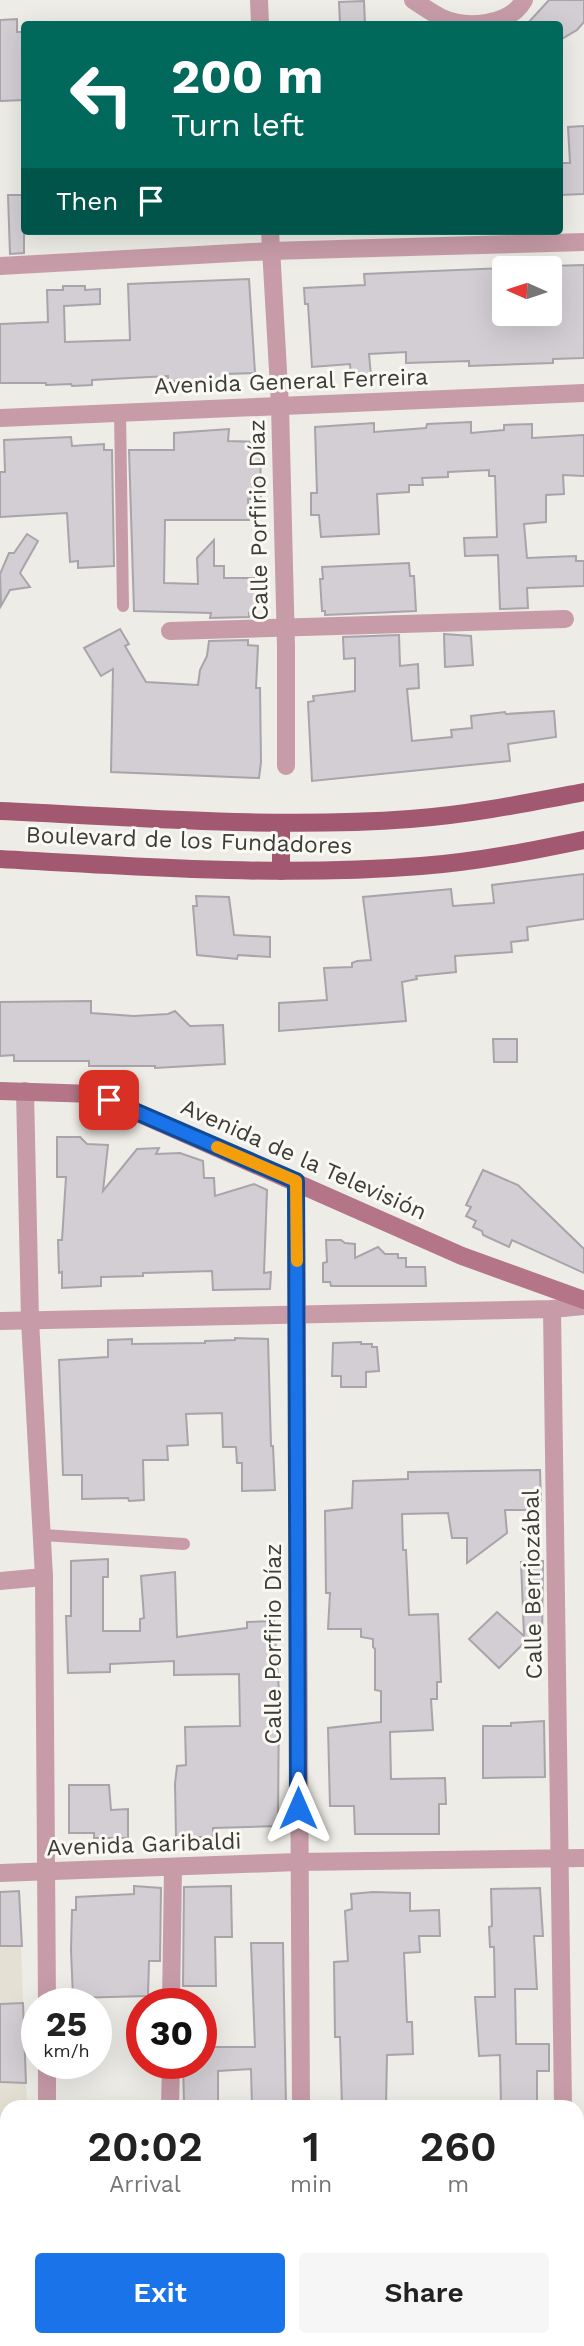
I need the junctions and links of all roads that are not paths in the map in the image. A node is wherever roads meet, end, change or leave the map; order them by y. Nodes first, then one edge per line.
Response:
1 (259, 0) edge
2 (413, 0) edge
3 (524, 0) edge
4 (260, 21) edge
5 (454, 21) edge
6 (492, 21) edge
7 (270, 235) edge
8 (584, 242) edge
9 (271, 251) junction
10 (0, 266) edge
11 (584, 393) edge
12 (280, 405) junction
13 (120, 413) junction
14 (0, 418) edge
15 (123, 606) dead end
16 (565, 619) dead end
17 (286, 626) junction
18 (170, 631) dead end
19 (286, 766) dead end
20 (584, 792) edge
21 (0, 811) edge
22 (281, 824) junction
23 (584, 840) edge
24 (0, 859) edge
25 (281, 871) junction
26 (0, 1091) edge
27 (25, 1091) junction
28 (296, 1181) junction
29 (584, 1300) edge
30 (584, 1306) edge
31 (552, 1309) junction
32 (297, 1315) junction
33 (30, 1320) junction
34 (0, 1321) edge
35 (43, 1535) junction
36 (184, 1544) dead end
37 (44, 1577) junction
38 (0, 1581) edge
39 (561, 1858) junction
40 (584, 1858) edge
41 (298, 1862) junction
42 (173, 1867) junction
43 (47, 1872) junction
44 (0, 1873) edge
45 (47, 1988) edge
46 (171, 1988) edge
47 (47, 2079) edge
48 (171, 2079) edge
49 (47, 2100) edge
50 (170, 2100) edge
51 (301, 2100) edge
52 (564, 2100) edge

1 - 4 street
2 - 5 street
3 - 6 street
7 - 9 street, Calle Porfirio Díaz
8 - 9 street
9 - 10 street
9 - 12 street, Calle Porfirio Díaz
11 - 12 street, Avenida General Ferreira
12 - 13 street, Avenida General Ferreira
12 - 17 street, Calle Porfirio Díaz
13 - 14 street, Avenida General Ferreira
13 - 15 lane
16 - 17 street
17 - 18 street
17 - 19 street, Calle Porfirio Díaz
20 - 22 main road, Boulevard de los Fundadores
21 - 22 main road, Boulevard de los Fundadores
22 - 25 main road
23 - 25 main road, Boulevard de los Fundadores
24 - 25 main road, Boulevard de los Fundadores
26 - 27 main road, Avenida de la Televisión
27 - 28 main road, Avenida de la Televisión
27 - 33 street
28 - 29 main road, Avenida de la Televisión
28 - 32 street, Calle Porfirio Díaz
30 - 31 street
31 - 32 street
31 - 39 street, Calle Berriozábal
32 - 33 street
32 - 41 street, Calle Porfirio Díaz
33 - 34 street
33 - 35 street
35 - 36 lane
35 - 37 street
37 - 38 street
37 - 43 street
39 - 40 street, Avenida Garibaldi
39 - 41 street, Avenida Garibaldi
39 - 52 street, Calle Berriozábal
41 - 42 street, Avenida Garibaldi
41 - 51 street, Calle Porfirio Díaz
42 - 43 street, Avenida Garibaldi
42 - 46 street
43 - 44 street, Avenida Garibaldi
43 - 45 street
47 - 49 street
48 - 50 street

